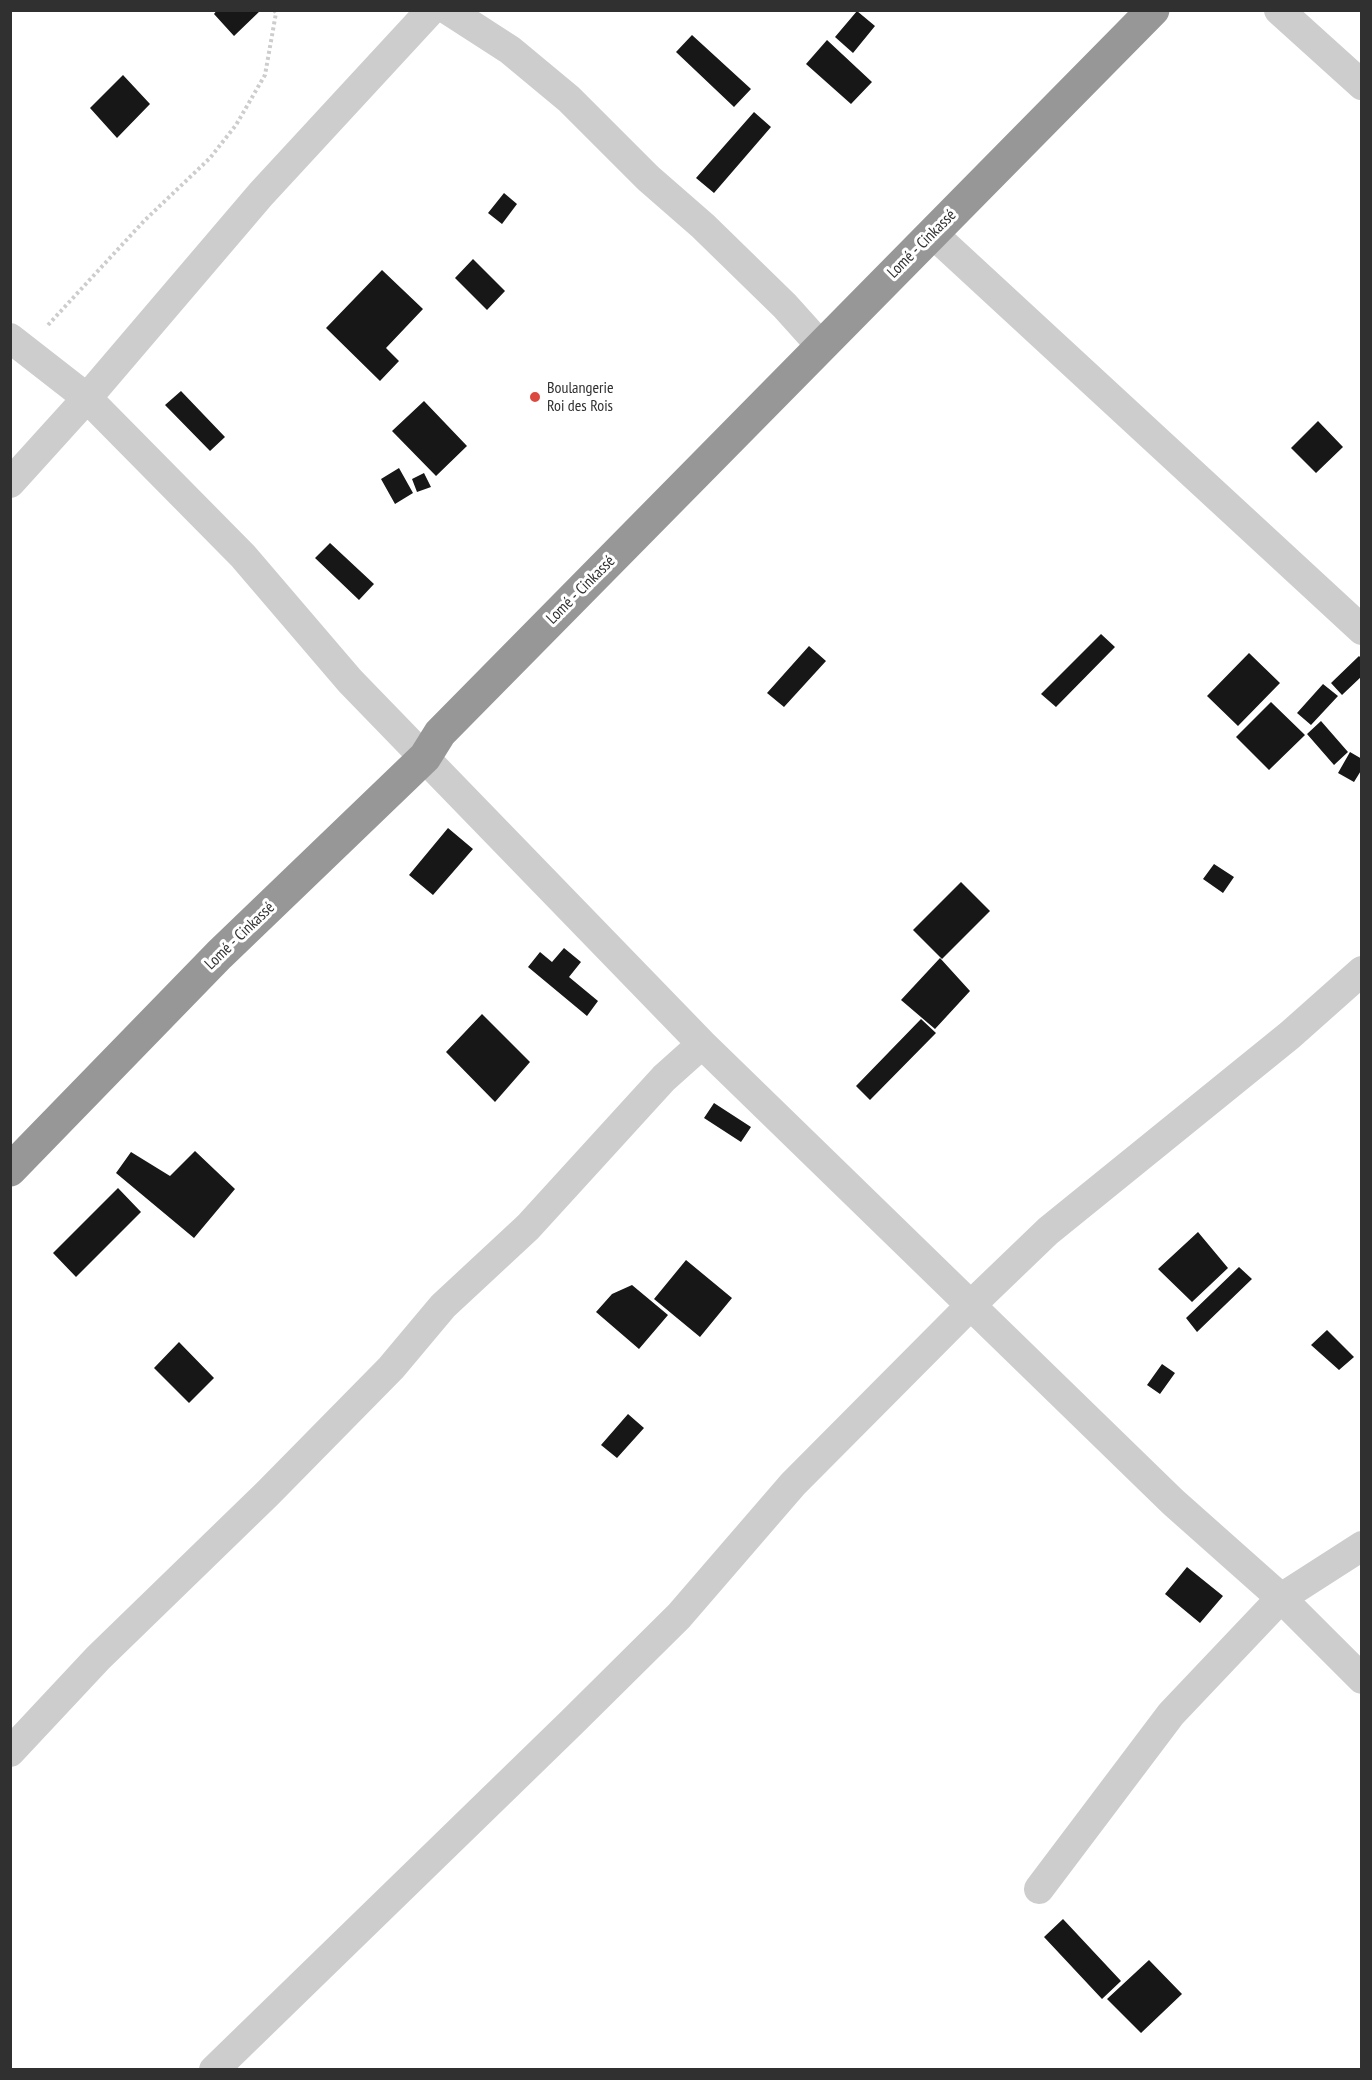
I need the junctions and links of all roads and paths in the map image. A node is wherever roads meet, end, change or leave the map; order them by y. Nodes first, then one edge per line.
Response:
1 (274, 10) edge
2 (431, 10) edge
3 (448, 10) edge
4 (1153, 10) edge
5 (1279, 10) edge
6 (1362, 85) edge
7 (932, 233) junction
8 (18, 344) edge
9 (821, 346) junction
10 (87, 398) junction
11 (10, 483) edge
12 (1362, 630) edge
13 (425, 757) junction
14 (1362, 971) edge
15 (702, 1044) junction
16 (10, 1170) edge
17 (971, 1305) junction
18 (1362, 1546) edge
19 (1281, 1598) junction
20 (1362, 1679) edge
21 (10, 1752) edge
22 (1039, 1889) dead end
23 (214, 2070) edge

1 - 8 path
2 - 10 street
3 - 9 street
4 - 7 highway, Lomé - Cinkassé
5 - 6 street
7 - 9 highway, Lomé - Cinkassé
7 - 12 street
8 - 10 street
9 - 13 highway, Lomé - Cinkassé
10 - 11 street
10 - 13 street
13 - 15 street
13 - 16 highway, Lomé - Cinkassé
14 - 17 street
15 - 17 street
15 - 21 street
17 - 19 street
17 - 23 street
18 - 19 street
19 - 20 street
19 - 22 street

